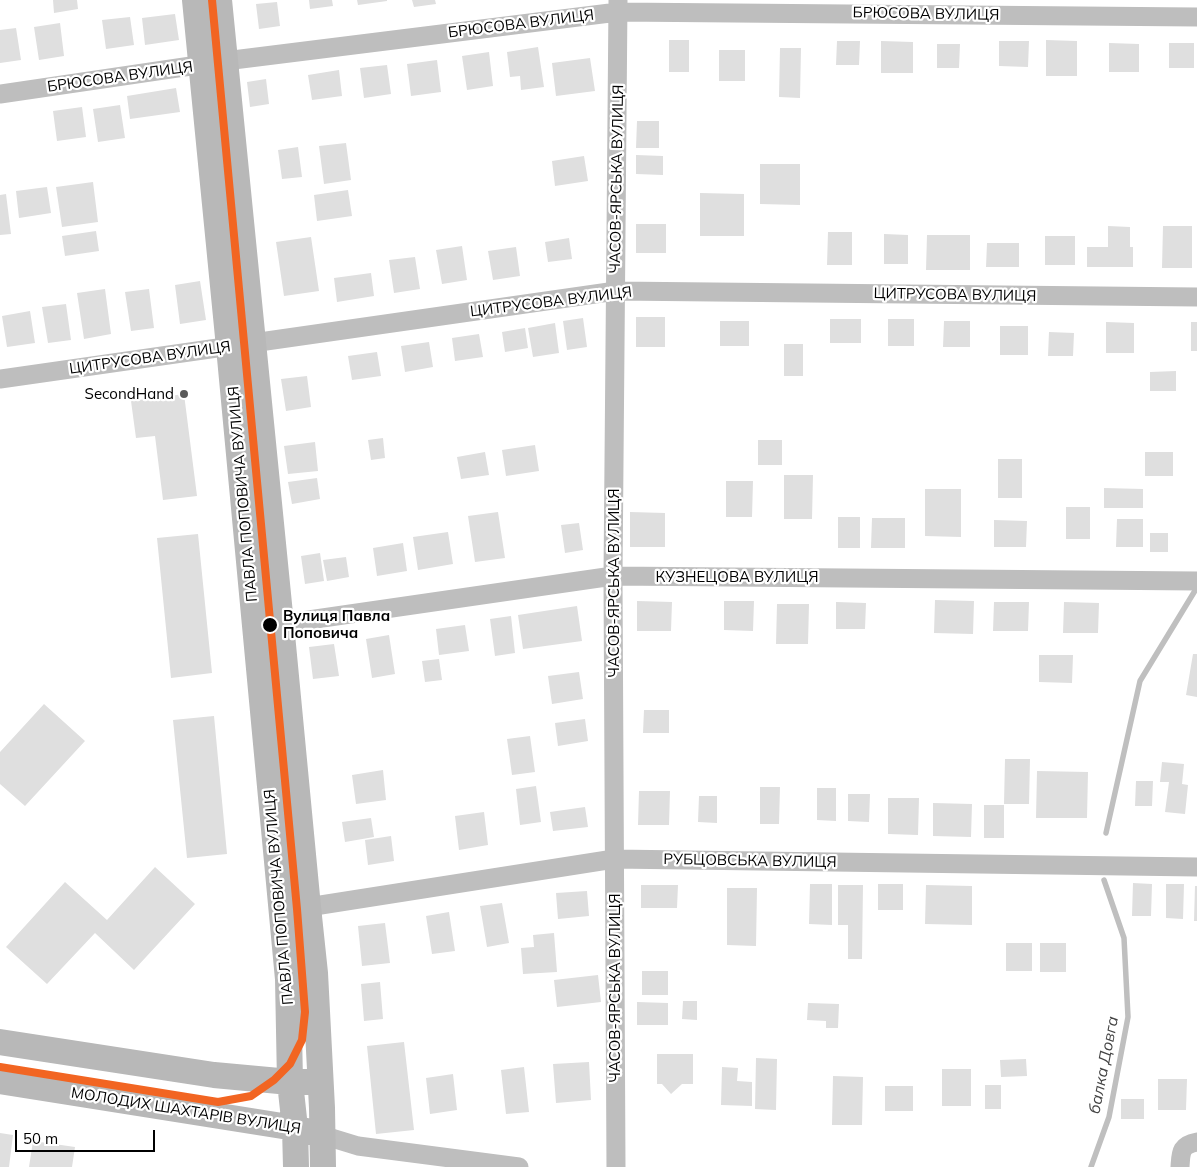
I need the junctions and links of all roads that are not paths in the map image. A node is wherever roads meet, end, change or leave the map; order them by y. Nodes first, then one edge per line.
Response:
1 (195, 0) edge
2 (219, 0) edge
3 (618, 6) edge
4 (1197, 17) edge
5 (213, 63) junction
6 (0, 94) edge
7 (616, 291) junction
8 (1197, 298) edge
9 (241, 345) junction
10 (0, 379) edge
11 (613, 576) junction
12 (1197, 581) edge
13 (281, 624) junction
14 (614, 859) junction
15 (1197, 867) edge
16 (308, 907) junction
17 (0, 1042) edge
18 (0, 1081) edge
19 (290, 1082) junction
20 (320, 1083) junction
21 (295, 1128) junction
22 (322, 1135) junction
23 (1197, 1142) edge
24 (296, 1167) edge
25 (323, 1167) edge
26 (519, 1167) edge
27 (616, 1167) edge
28 (1180, 1167) edge

1 - 5 main road, ПАВЛА ПОПОВИЧА ВУЛИЦЯ
2 - 5 main road, ПАВЛА ПОПОВИЧА ВУЛИЦЯ
3 - 4 street, БРЮСОВА ВУЛИЦЯ
3 - 5 street, БРЮСОВА ВУЛИЦЯ
3 - 7 street, ЧАСОВ-ЯРСЬКА ВУЛИЦЯ
5 - 6 street, БРЮСОВА ВУЛИЦЯ
5 - 9 main road, ПАВЛА ПОПОВИЧА ВУЛИЦЯ
7 - 8 street, ЦИТРУСОВА ВУЛИЦЯ
7 - 9 street, ЦИТРУСОВА ВУЛИЦЯ
7 - 11 street, ЧАСОВ-ЯРСЬКА ВУЛИЦЯ
9 - 10 street, ЦИТРУСОВА ВУЛИЦЯ
9 - 13 main road, ПАВЛА ПОПОВИЧА ВУЛИЦЯ
9 - 19 main road, ПАВЛА ПОПОВИЧА ВУЛИЦЯ
11 - 12 street, КУЗНЕЦОВА ВУЛИЦЯ
11 - 13 street, КУЗНЕЦОВА ВУЛИЦЯ
11 - 14 street, ЧАСОВ-ЯРСЬКА ВУЛИЦЯ
13 - 16 main road, ПАВЛА ПОПОВИЧА ВУЛИЦЯ
14 - 15 street, РУБЦОВСЬКА ВУЛИЦЯ
14 - 16 street, РУБЦОВСЬКА ВУЛИЦЯ
14 - 27 street, ЧАСОВ-ЯРСЬКА ВУЛИЦЯ
16 - 20 main road, ПАВЛА ПОПОВИЧА ВУЛИЦЯ
17 - 19 main road
18 - 21 main road, МОЛОДИХ ШАХТАРІВ ВУЛИЦЯ
19 - 20 main road
19 - 21 main road, ПАВЛА ПОПОВИЧА ВУЛИЦЯ
20 - 22 main road, ПАВЛА ПОПОВИЧА ВУЛИЦЯ
21 - 22 main road, МОЛОДИХ ШАХТАРІВ ВУЛИЦЯ
21 - 24 main road, ПАВЛА ПОПОВИЧА ВУЛИЦЯ
22 - 25 main road, ПАВЛА ПОПОВИЧА ВУЛИЦЯ
22 - 26 street, МОЛОДИХ ШАХТАРІВ ВУЛИЦЯ
23 - 28 street

